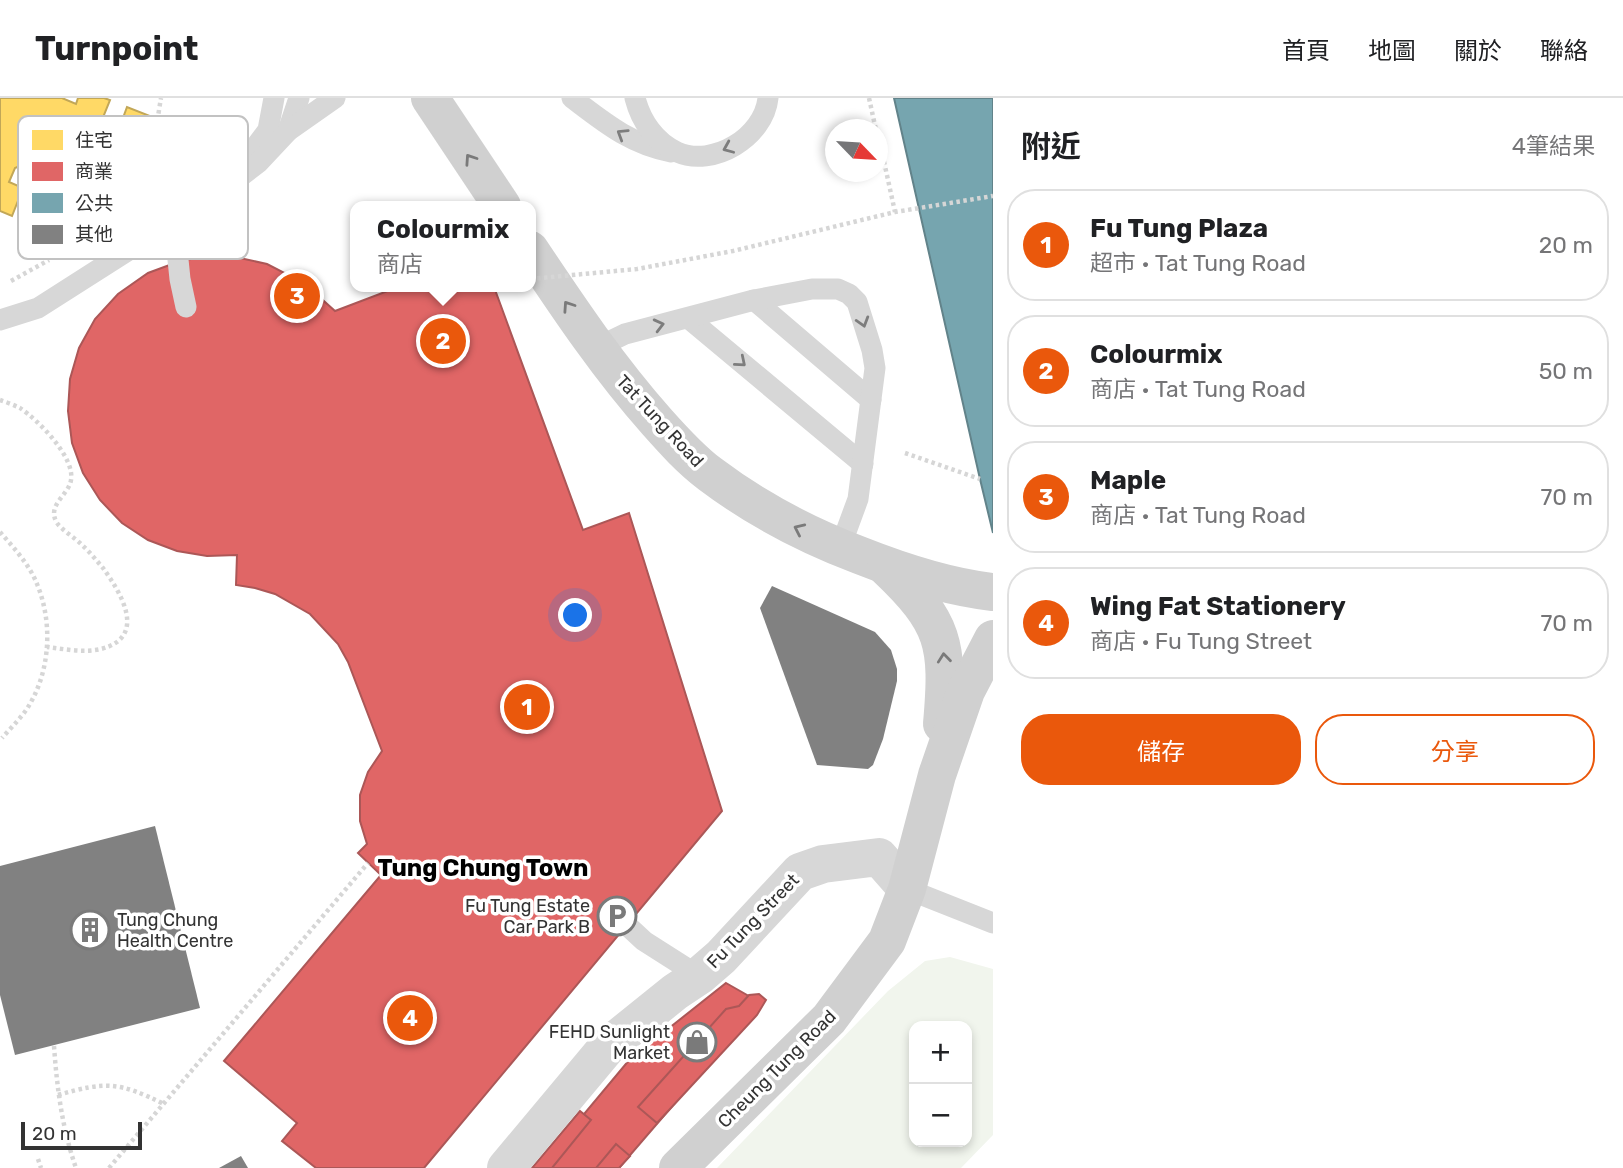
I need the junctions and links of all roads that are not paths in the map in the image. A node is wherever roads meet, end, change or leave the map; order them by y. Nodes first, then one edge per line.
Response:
1 (274, 98) edge
2 (299, 98) edge
3 (335, 98) edge
4 (572, 98) edge
5 (635, 98) edge
6 (768, 98) edge
7 (431, 103) edge
8 (288, 131) junction
9 (680, 153) junction
10 (248, 157) edge
11 (248, 171) edge
12 (499, 201) edge
13 (115, 259) edge
14 (178, 259) edge
15 (536, 259) edge
16 (754, 300) junction
17 (186, 307) dead end
18 (688, 318) junction
19 (0, 320) edge
20 (596, 348) junction
21 (870, 400) junction
22 (863, 464) junction
23 (840, 548) junction
24 (884, 565) junction
25 (993, 592) edge
26 (993, 639) edge
27 (937, 775) junction
28 (906, 889) junction
29 (617, 916) dead end
30 (993, 923) edge
31 (699, 976) junction
32 (506, 1168) edge
33 (678, 1168) edge

1 - 10 lane
2 - 8 lane
3 - 8 lane
9 -> 4 lane
5 - 9 lane
6 -> 9 lane
12 -> 7 main road
8 - 11 lane
13 - 19 lane
14 - 17 lane
20 -> 15 main road, Tat Tung Road
16 - 18 lane
16 - 21 lane
16 -> 21 lane
20 -> 18 lane
18 -> 22 lane
23 -> 20 main road, Tat Tung Road
21 - 22 lane
22 - 23 lane
23 - 24 main road, Tat Tung Road
24 - 25 main road, Tat Tung Road
27 -> 24 main road
26 - 27 main road
27 - 28 main road
28 - 30 lane
28 - 31 street, Fu Tung Street
28 - 33 main road, Cheung Tung Road
29 - 31 lane
31 - 32 street, Fu Tung Street

